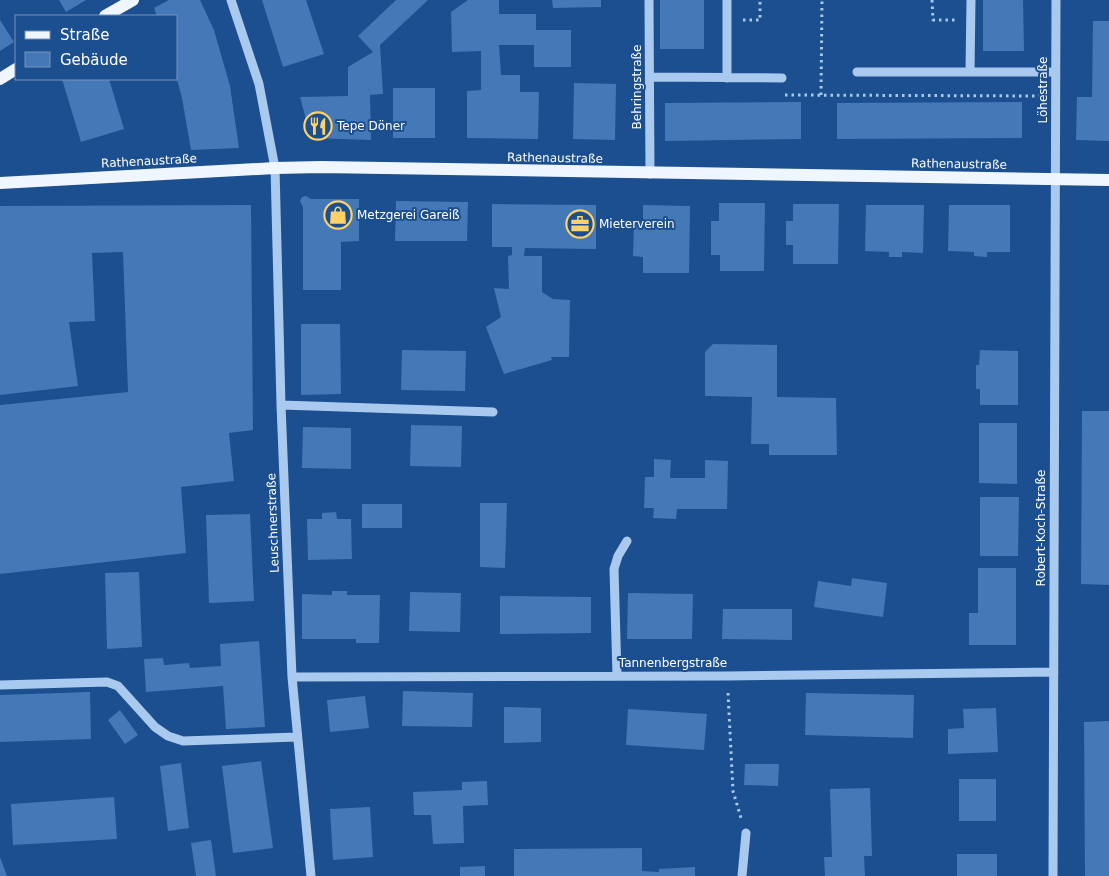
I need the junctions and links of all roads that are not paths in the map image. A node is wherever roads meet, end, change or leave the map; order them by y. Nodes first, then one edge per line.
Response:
1 (133, 0) edge
2 (231, 0) edge
3 (649, 0) edge
4 (727, 0) edge
5 (971, 0) edge
6 (1056, 0) edge
7 (108, 15) edge
8 (15, 70) edge
9 (857, 72) dead end
10 (970, 72) junction
11 (1055, 72) junction
12 (650, 77) junction
13 (727, 78) junction
14 (782, 78) dead end
15 (0, 79) edge
16 (275, 168) junction
17 (650, 174) junction
18 (1055, 180) junction
19 (1109, 180) edge
20 (0, 183) edge
21 (280, 405) junction
22 (494, 412) dead end
23 (627, 541) dead end
24 (1054, 672) junction
25 (616, 676) junction
26 (292, 677) junction
27 (0, 686) edge
28 (298, 737) junction
29 (746, 833) road end
30 (311, 876) edge
31 (742, 876) edge
32 (1053, 876) edge

1 - 7 main road
2 - 16 street, Leuschnerstraße
3 - 12 street, Behringstraße
4 - 13 street
5 - 10 street
6 - 11 street, Löhestraße
8 - 15 main road
9 - 10 street
10 - 11 street
11 - 18 street, Löhestraße
12 - 13 street
12 - 17 street, Behringstraße
13 - 14 street
16 - 17 main road, Rathenaustraße
16 - 20 main road, Rathenaustraße
16 - 21 street, Leuschnerstraße
17 - 18 main road, Rathenaustraße
18 - 19 main road, Rathenaustraße
18 - 24 street, Robert-Koch-Straße
21 - 22 street
21 - 26 street, Leuschnerstraße
23 - 25 street
24 - 25 street, Tannenbergstraße
24 - 32 street, Robert-Koch-Straße
25 - 26 street, Tannenbergstraße
26 - 28 street, Leuschnerstraße
27 - 28 street
28 - 30 street, Leuschnerstraße
29 - 31 street

